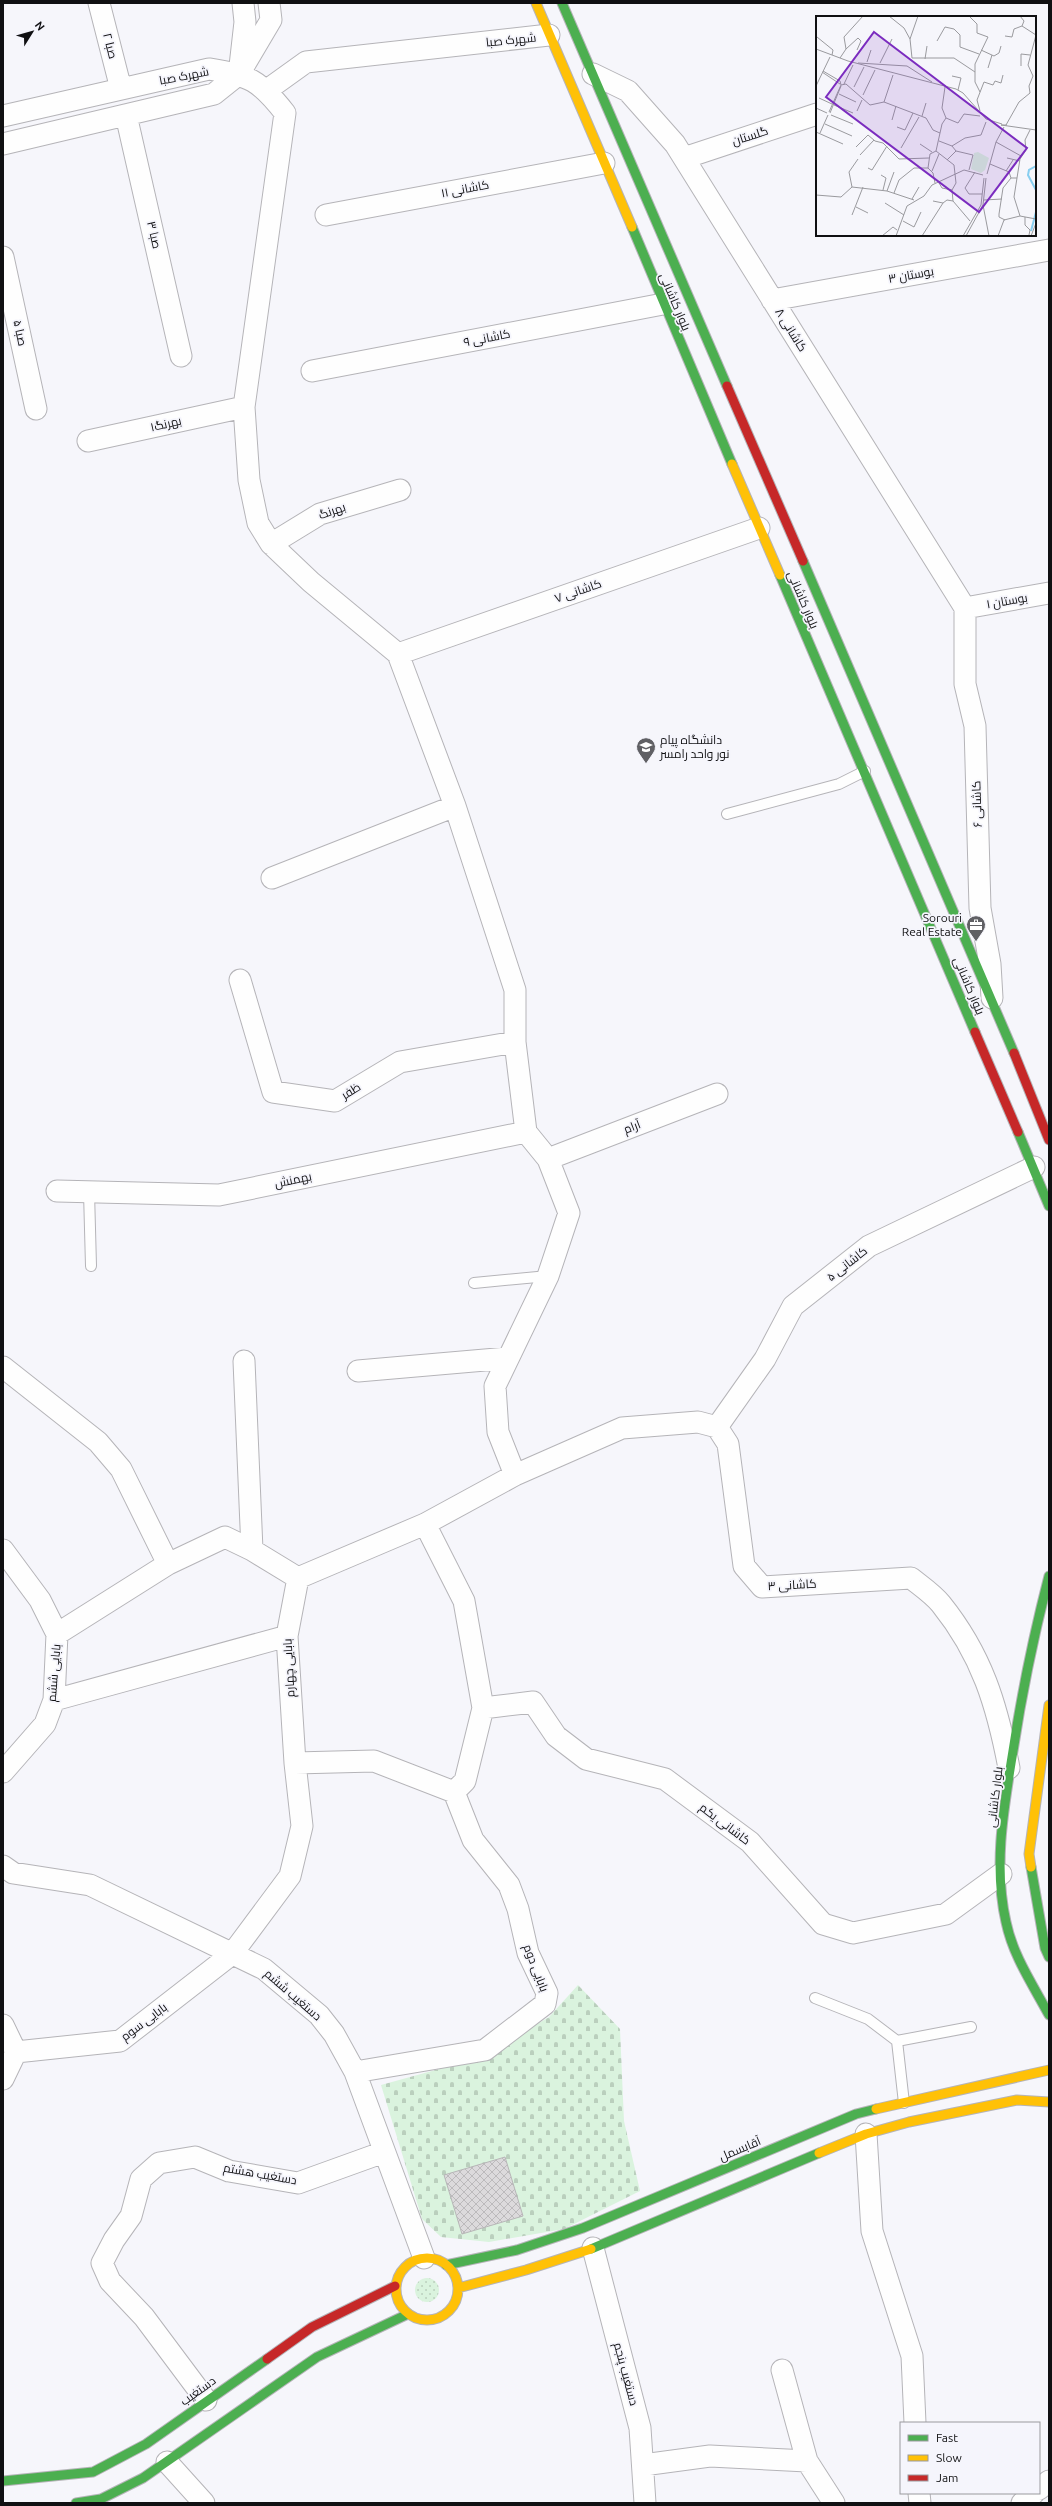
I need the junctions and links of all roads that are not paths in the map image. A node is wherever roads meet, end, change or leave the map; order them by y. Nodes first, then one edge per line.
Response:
1 (100, 3) edge
2 (244, 3) edge
3 (269, 3) edge
4 (536, 3) edge
5 (562, 3) edge
6 (549, 35) junction
7 (239, 74) junction
8 (593, 74) junction
9 (121, 89) junction
10 (267, 90) junction
11 (816, 114) edge
12 (126, 115) junction
13 (3, 116) edge
14 (3, 144) edge
15 (684, 158) junction
16 (604, 163) junction
17 (326, 215) dead end
18 (1049, 250) edge
19 (3, 257) edge
20 (772, 300) junction
21 (663, 304) junction
22 (181, 356) dead end
23 (312, 371) dead end
24 (244, 406) junction
25 (36, 409) dead end
26 (88, 441) dead end
27 (400, 490) dead end
28 (772, 523) junction
29 (271, 544) junction
30 (1049, 593) edge
31 (965, 608) junction
32 (398, 654) junction
33 (865, 772) junction
34 (455, 806) junction
35 (727, 814) dead end
36 (272, 878) dead end
37 (240, 980) dead end
38 (992, 1000) junction
39 (515, 1042) junction
40 (717, 1094) dead end
41 (526, 1132) junction
42 (1049, 1140) edge
43 (548, 1159) junction
44 (1034, 1166) junction
45 (57, 1191) dead end
46 (89, 1192) junction
47 (1049, 1206) edge
48 (91, 1266) dead end
49 (548, 1276) junction
50 (474, 1283) dead end
51 (508, 1358) junction
52 (244, 1361) dead end
53 (3, 1367) edge
54 (358, 1371) dead end
55 (717, 1427) junction
56 (515, 1475) junction
57 (425, 1524) junction
58 (3, 1550) edge
59 (252, 1550) junction
60 (168, 1564) junction
61 (1049, 1576) edge
62 (298, 1578) junction
63 (57, 1634) junction
64 (287, 1636) junction
65 (54, 1700) junction
66 (1049, 1705) edge
67 (483, 1708) junction
68 (1046, 1735) edge
69 (295, 1763) junction
70 (1010, 1771) junction
71 (3, 1772) edge
72 (454, 1792) junction
73 (3, 1866) edge
74 (1001, 1874) junction
75 (232, 1954) junction
76 (1049, 1957) edge
77 (815, 1998) dead end
78 (1049, 2015) edge
79 (3, 2025) edge
80 (971, 2027) dead end
81 (897, 2041) junction
82 (16, 2052) junction
83 (1049, 2070) edge
84 (356, 2072) junction
85 (1036, 2073) junction
86 (3, 2079) edge
87 (1041, 2082) dead end
88 (1049, 2102) edge
89 (904, 2103) junction
90 (866, 2134) junction
91 (384, 2152) junction
92 (593, 2248) junction
93 (424, 2258) junction
94 (446, 2265) junction
95 (396, 2286) junction
96 (458, 2288) junction
97 (408, 2314) junction
98 (782, 2370) dead end
99 (206, 2400) junction
100 (915, 2422) edge
101 (807, 2461) junction
102 (167, 2462) junction
103 (643, 2465) junction
104 (3, 2481) edge
105 (1049, 2481) edge
106 (1040, 2488) edge
107 (1033, 2494) edge
108 (99, 2501) edge
109 (76, 2503) edge
110 (204, 2503) edge
111 (645, 2503) edge
112 (834, 2503) edge
113 (1022, 2503) edge

1 - 9 street, صبا ۲
2 - 7 street
3 - 7 street
4 - 6 main road, بلوار کاشانی
5 - 8 main road, بلوار کاشانی
6 - 10 street, شهرک صبا
6 - 16 main road, بلوار کاشانی
7 - 9 street, شهرک صبا
7 - 10 street
7 - 12 street, شهرک صبا
8 - 15 street, کاشانی ۸
8 - 28 main road, بلوار کاشانی
9 - 13 street, شهرک صبا
10 - 24 street
11 - 15 street, گلستان
12 - 14 street, شهرک صبا
12 - 22 street, صبا ۳
15 - 20 street, کاشانی ۸
16 - 17 street, کاشانی ۱۱
16 - 21 main road, بلوار کاشانی
18 - 20 street, بوستان ۳
19 - 25 street, صبا ۵
20 - 31 street, کاشانی ۸
21 - 23 street, کاشانی ۹
21 - 28 main road, بلوار کاشانی
24 - 26 street, ۱بهرنگ
24 - 29 street
27 - 29 street, بهرنگ
28 - 32 street, کاشانی ۷
28 - 33 main road, بلوار کاشانی
28 - 38 main road, بلوار کاشانی
29 - 32 street
30 - 31 street, بوستان ۱
31 - 38 street, کاشانی ۶
32 - 34 street
33 - 35 lane
33 - 44 main road, بلوار کاشانی
34 - 36 street
34 - 39 street
37 - 39 street, ظفر
38 - 42 main road, بلوار کاشانی
39 - 41 street
40 - 43 street, آرام
41 - 43 street
41 - 46 street, بهمنش
43 - 49 street
44 - 47 main road, بلوار کاشانی
44 - 55 street, کاشانی ۵
45 - 46 street, بهمنش
46 - 48 lane
49 - 50 lane
49 - 51 street
51 - 54 street
51 - 56 street
52 - 59 street
53 - 60 street
55 - 56 street
55 - 70 street, کاشانی ۳
56 - 57 street
57 - 62 street
57 - 67 street
58 - 63 street, بابایی ششم
59 - 60 street
59 - 62 street
60 - 63 street
61 - 70 main road, بلوار کاشانی
62 - 64 street, بابایی چهارم
63 - 65 street, بابایی ششم
64 - 65 street
64 - 69 street, بابایی چهارم
65 - 71 street, بابایی ششم
66 - 68 main road
67 - 72 street
67 - 74 street, کاشانی یکم
68 - 76 main road
69 - 72 street
69 - 75 street, بابایی چهارم
70 - 74 main road, بلوار کاشانی
72 - 84 street, بابایی دوم
73 - 75 street, دستغیب ششم
74 - 78 main road, بلوار کاشانی
75 - 82 street, بابایی سوم
75 - 84 street, دستغیب ششم
77 - 81 lane
79 - 82 street
80 - 81 lane
81 - 89 lane
82 - 86 street
83 - 85 main road, آقابسمل
84 - 91 street, دستغیب ششم
85 - 87 main road
85 - 89 main road, آقابسمل
88 - 90 main road
89 - 94 main road, آقابسمل
90 - 92 main road
90 - 100 street
91 - 93 street, دستغیب ششم
91 - 99 street, دستغیب هشتم
92 - 96 main road
92 - 103 street, دستغیب پنجم
93 - 94 main road
93 - 95 main road
94 - 96 main road
95 - 97 main road
95 - 99 main road, دستغیب
96 - 97 main road
97 - 102 main road
98 - 101 street
99 - 104 main road, دستغیب
101 - 103 street
101 - 112 street
102 - 108 main road
102 - 110 street
103 - 111 street, دستغیب پنجم
105 - 106 street
107 - 113 street
108 - 109 main road

